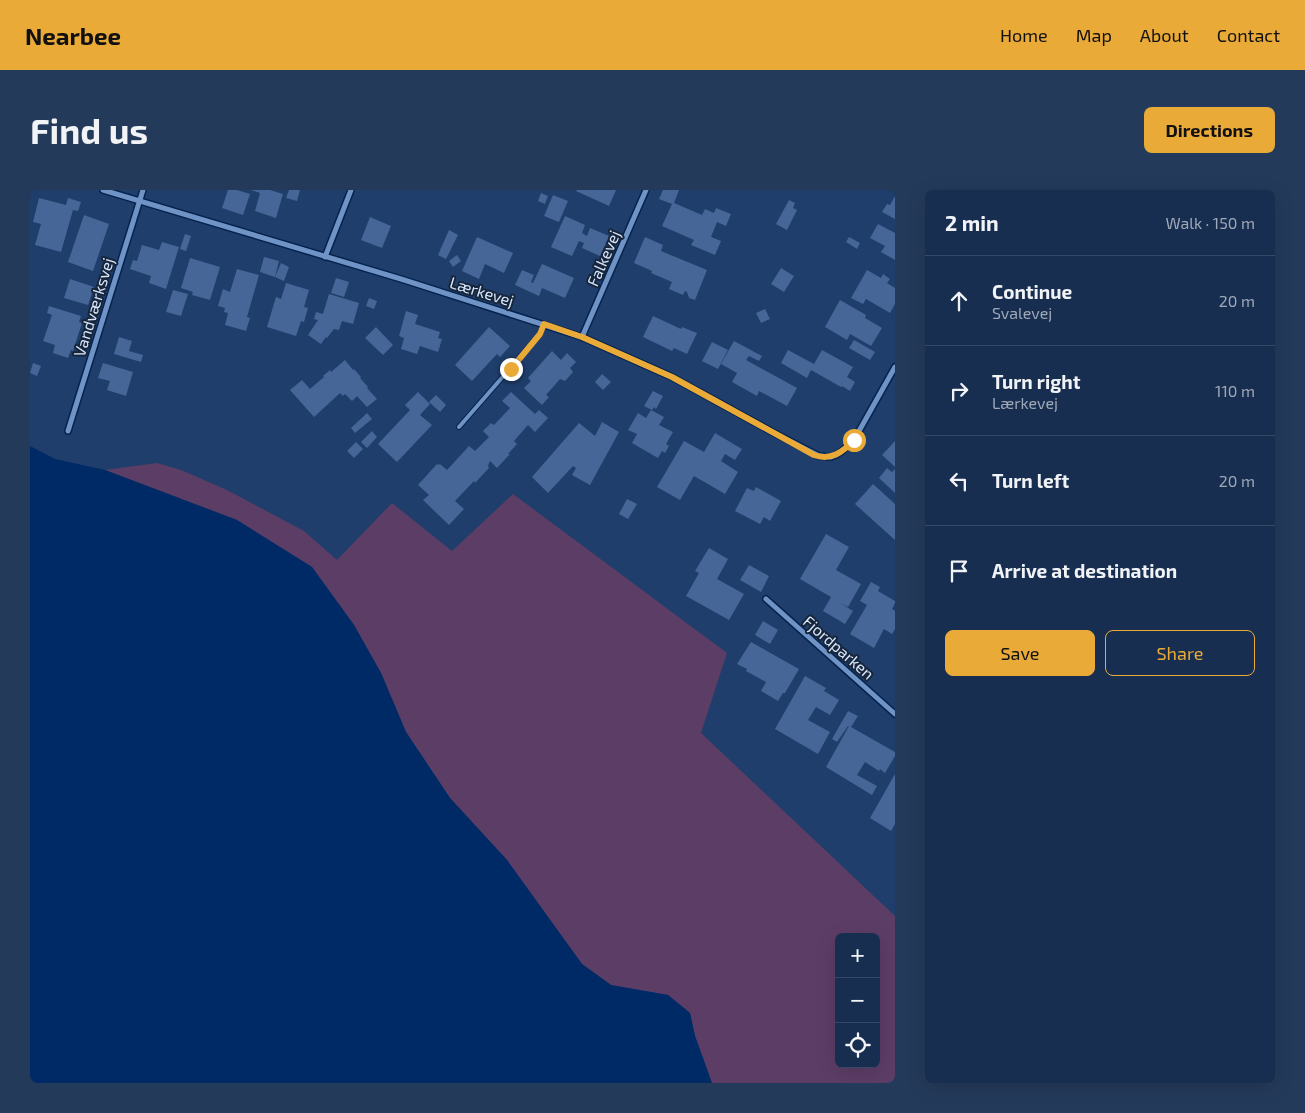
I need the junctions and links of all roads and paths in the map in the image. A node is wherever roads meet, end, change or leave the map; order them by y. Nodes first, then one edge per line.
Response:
1 (104, 190) edge
2 (143, 190) edge
3 (351, 190) edge
4 (646, 190) edge
5 (139, 201) junction
6 (325, 257) junction
7 (544, 324) junction
8 (582, 337) junction
9 (895, 367) edge
10 (459, 428) dead end
11 (68, 431) dead end
12 (766, 599) dead end
13 (895, 714) edge

1 - 5 street, Lærkevej
2 - 5 street, Vandværksvej
3 - 6 street
4 - 8 street, Falkevej
5 - 6 street, Lærkevej
5 - 11 street, Vandværksvej
6 - 7 street, Lærkevej
7 - 8 street, Lærkevej
7 - 10 lane
8 - 9 street, Lærkevej
12 - 13 street, Fjordparken

